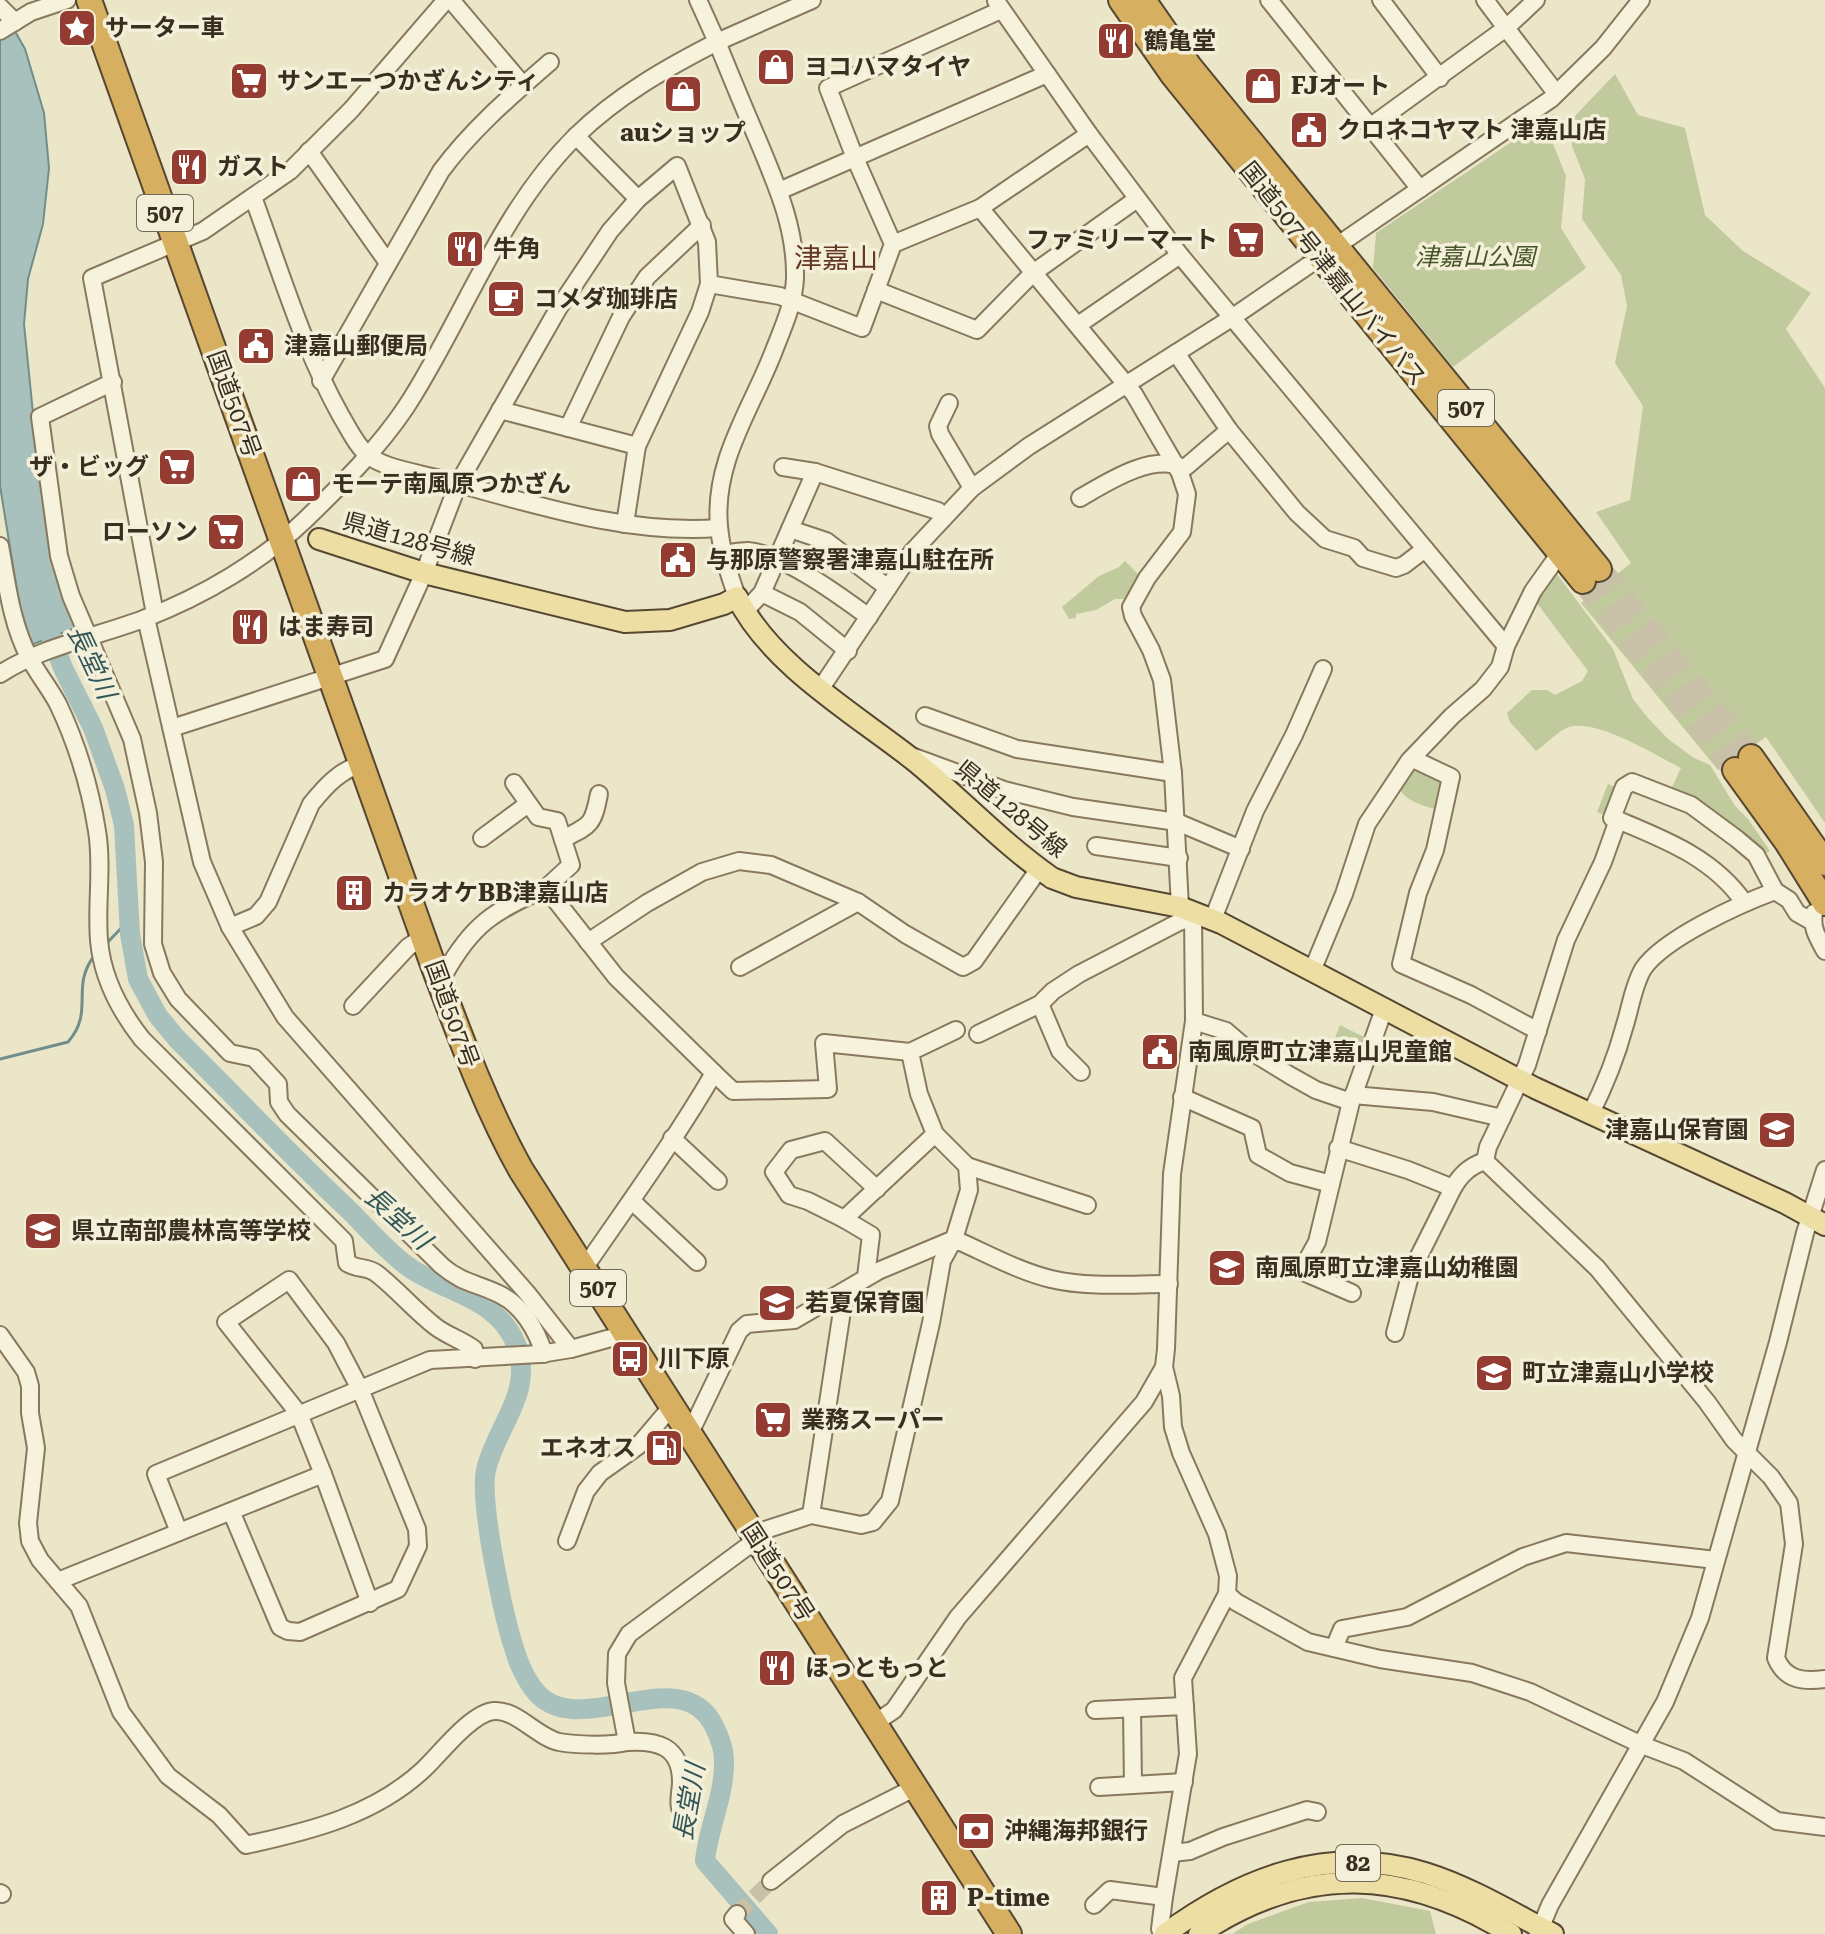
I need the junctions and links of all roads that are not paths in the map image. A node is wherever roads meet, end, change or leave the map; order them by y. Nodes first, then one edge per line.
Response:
1 (67, 0) edge
2 (89, 0) edge
3 (448, 0) edge
4 (698, 0) edge
5 (812, 0) edge
6 (1121, 0) edge
7 (1143, 0) edge
8 (1269, 0) edge
9 (1381, 0) edge
10 (1485, 0) edge
11 (1536, 0) edge
12 (1641, 0) edge
13 (998, 5) edge
14 (0, 7) edge
15 (8, 26) edge
16 (1506, 28) junction
17 (717, 42) junction
18 (550, 62) dead end
19 (1047, 74) junction
20 (1440, 78) junction
21 (523, 85) junction
22 (1556, 93) junction
23 (1371, 126) junction
24 (1089, 134) junction
25 (576, 136) junction
26 (309, 151) junction
27 (855, 158) junction
28 (1420, 189) junction
29 (779, 191) junction
30 (253, 197) junction
31 (638, 199) junction
32 (1137, 199) junction
33 (980, 208) junction
34 (702, 225) junction
35 (176, 242) junction
36 (893, 244) junction
37 (1326, 252) junction
38 (1180, 255) junction
39 (388, 263) junction
40 (1033, 273) junction
41 (709, 284) junction
42 (876, 290) junction
43 (792, 301) junction
44 (1233, 317) junction
45 (1078, 325) junction
46 (1176, 353) junction
47 (321, 381) junction
48 (113, 382) junction
49 (1127, 386) junction
50 (949, 403) dead end
51 (500, 410) junction
52 (568, 428) junction
53 (1229, 430) junction
54 (637, 446) junction
55 (369, 456) junction
56 (1176, 464) junction
57 (783, 467) dead end
58 (815, 472) junction
59 (458, 484) junction
60 (972, 488) junction
61 (1080, 498) dead end
62 (943, 516) junction
63 (625, 524) junction
64 (719, 528) junction
65 (790, 529) junction
66 (319, 539) dead end
67 (282, 540) junction
68 (0, 546) edge
69 (1425, 549) junction
70 (1560, 553) junction
71 (723, 554) junction
72 (775, 560) junction
73 (424, 573) junction
74 (3, 584) edge
75 (888, 588) junction
76 (762, 593) junction
77 (741, 604) junction
78 (151, 616) junction
79 (869, 617) junction
80 (86, 636) junction
81 (1506, 646) junction
82 (102, 649) dead end
83 (848, 651) junction
84 (33, 656) junction
85 (1323, 669) dead end
86 (0, 674) edge
87 (331, 676) junction
88 (821, 688) junction
89 (120, 695) junction
90 (925, 716) dead end
91 (172, 728) junction
92 (905, 754) junction
93 (1413, 759) junction
94 (363, 765) junction
95 (1173, 773) junction
96 (514, 783) dead end
97 (599, 794) dead end
98 (528, 804) junction
99 (1612, 818) dead end
100 (1177, 822) junction
101 (482, 838) dead end
102 (563, 839) junction
103 (1096, 846) dead end
104 (1241, 849) junction
105 (1179, 858) junction
106 (1825, 863) edge
107 (1039, 869) junction
108 (546, 888) junction
109 (1775, 891) junction
110 (858, 902) junction
111 (1744, 902) junction
112 (1818, 904) edge
113 (1195, 914) junction
114 (230, 927) junction
115 (423, 937) junction
116 (588, 942) junction
117 (1825, 951) edge
118 (740, 967) dead end
119 (1312, 971) junction
120 (438, 977) junction
121 (1040, 1004) junction
122 (353, 1006) dead end
123 (1384, 1009) junction
124 (1194, 1021) junction
125 (956, 1030) dead end
126 (1538, 1031) junction
127 (978, 1034) dead end
128 (910, 1052) junction
129 (1081, 1072) dead end
130 (714, 1073) junction
131 (1520, 1080) junction
132 (1182, 1097) junction
133 (1352, 1098) junction
134 (1590, 1115) junction
135 (1502, 1118) junction
136 (935, 1134) junction
137 (672, 1138) junction
138 (1338, 1148) junction
139 (1485, 1161) junction
140 (967, 1166) junction
141 (1825, 1170) edge
142 (718, 1181) dead end
143 (1331, 1184) junction
144 (1453, 1188) junction
145 (877, 1189) junction
146 (632, 1201) junction
147 (1087, 1205) dead end
148 (844, 1219) junction
149 (1817, 1221) edge
150 (954, 1239) junction
151 (697, 1262) dead end
152 (585, 1267) junction
153 (866, 1277) junction
154 (1169, 1284) junction
155 (845, 1291) junction
156 (1352, 1293) dead end
157 (625, 1330) junction
158 (1395, 1333) dead end
159 (0, 1335) edge
160 (571, 1349) junction
161 (542, 1354) junction
162 (478, 1359) junction
163 (1164, 1367) junction
164 (360, 1389) junction
165 (672, 1406) junction
166 (299, 1414) junction
167 (690, 1433) junction
168 (1747, 1451) junction
169 (323, 1474) junction
170 (231, 1511) junction
171 (811, 1515) junction
172 (179, 1532) junction
173 (757, 1539) junction
174 (567, 1541) dead end
175 (1716, 1560) junction
176 (58, 1581) junction
177 (1227, 1594) junction
178 (370, 1603) junction
179 (1334, 1648) junction
180 (1825, 1679) edge
181 (1185, 1706) junction
182 (1132, 1709) junction
183 (1095, 1710) dead end
184 (875, 1723) junction
185 (627, 1742) junction
186 (1642, 1745) junction
187 (1184, 1782) junction
188 (1133, 1785) junction
189 (1099, 1787) dead end
190 (914, 1788) junction
191 (680, 1808) dead end
192 (1317, 1812) dead end
193 (1825, 1827) edge
194 (1172, 1853) junction
195 (771, 1881) tunnel mouth
196 (1164, 1897) junction
197 (1094, 1905) dead end
198 (737, 1914) dead end
199 (1544, 1932) edge
200 (746, 1934) edge
201 (1009, 1934) edge
202 (1164, 1934) edge
203 (1199, 1934) edge
204 (1511, 1934) edge

1 - 15 street
2 - 35 highway, 国道507号 / 507
3 - 21 street
3 - 26 street
4 - 17 street
5 - 17 street
6 - 37 highway, 国道507号津嘉山バイパス / 507
7 - 37 highway, 国道507号津嘉山バイパス / 507
8 - 23 street
9 - 20 street
10 - 16 street
11 - 16 street
12 - 22 street
13 - 19 street
13 - 27 street
14 - 15 street
16 - 20 street
16 - 22 street
17 - 25 street
17 - 29 street
18 - 21 street
19 - 24 street
19 - 27 street
20 - 23 street
21 - 39 street
22 - 28 street
23 - 28 street
24 - 32 street
24 - 33 street
25 - 31 street
25 - 55 street
26 - 30 street
26 - 39 street
27 - 29 street
27 - 36 street
28 - 37 street
29 - 43 street
30 - 35 street
30 - 47 street
31 - 34 street
31 - 51 street
32 - 38 street
32 - 40 street
33 - 36 street
33 - 40 street
34 - 41 street
34 - 52 street
35 - 48 street
35 - 67 highway, 国道507号 / 507
36 - 42 street
37 - 44 street
37 - 70 highway, 国道507号津嘉山バイパス / 507
37 - 70 highway, 国道507号津嘉山バイパス / 507
38 - 44 street
38 - 45 street
39 - 47 street
40 - 42 street
40 - 45 street
41 - 43 street
41 - 54 street
42 - 43 street
43 - 64 street
44 - 46 street
44 - 69 street
45 - 49 street
46 - 49 street
46 - 53 street
47 - 55 street
48 - 78 street
48 - 80 street
49 - 56 street
49 - 60 street
50 - 60 street
51 - 52 street
51 - 59 street
52 - 54 street
53 - 56 street
53 - 69 street
54 - 63 street
55 - 59 street
55 - 67 street
56 - 61 street
56 - 95 street
57 - 58 street
58 - 62 street
58 - 65 street
59 - 63 street
59 - 73 street
60 - 62 street
62 - 75 street
63 - 64 street
64 - 71 street
65 - 72 street
65 - 75 street
66 - 73 main road, 県道128号線
67 - 78 street
67 - 87 highway, 国道507号 / 507
68 - 74 street
69 - 81 street
70 - 81 street
71 - 72 street
71 - 77 street
72 - 76 street
72 - 79 street
73 - 77 main road, 県道128号線
73 - 87 street
74 - 84 street
75 - 79 street
76 - 77 street
76 - 83 street
77 - 88 main road, 県道128号線
78 - 80 street
78 - 91 street
79 - 83 street
80 - 84 street
80 - 89 street
81 - 93 street
82 - 89 street
83 - 88 street
84 - 86 street
84 - 162 street
85 - 104 street
87 - 91 street
87 - 94 highway, 国道507号 / 507
88 - 92 main road, 県道128号線
89 - 161 street
90 - 95 street
91 - 114 street
92 - 100 street
92 - 107 main road, 県道128号線
93 - 119 street
93 - 126 street
94 - 114 street
94 - 115 highway, 国道507号 / 507
95 - 100 street
96 - 98 street
97 - 102 street
98 - 101 street
98 - 102 street
99 - 109 street
100 - 104 street
100 - 105 street
102 - 108 street
103 - 105 street
104 - 113 street
105 - 113 street
106 - 112 highway
107 - 110 street
107 - 113 main road, 県道128号線
108 - 116 street
108 - 120 street
109 - 111 street
109 - 112 street
110 - 116 street
110 - 118 street
111 - 126 street
111 - 134 street
112 - 117 street
113 - 119 main road, 県道128号線
113 - 121 street
113 - 124 street
114 - 160 street
115 - 120 highway, 国道507号 / 507
115 - 122 street
116 - 130 street
119 - 123 main road, 県道128号線
120 - 152 highway, 国道507号 / 507
121 - 127 street
121 - 129 street
123 - 131 main road, 県道128号線
123 - 133 street
124 - 132 street
124 - 133 street
125 - 128 street
126 - 131 street
128 - 130 street
128 - 136 street
130 - 137 street
131 - 134 main road, 県道128号線
131 - 135 street
132 - 143 street
132 - 154 street
133 - 135 street
133 - 138 street
134 - 149 main road, 県道128号線
135 - 139 street
136 - 140 street
136 - 145 street
137 - 142 street
137 - 146 street
138 - 143 street
138 - 144 street
139 - 144 street
139 - 168 street
140 - 147 street
140 - 150 street
141 - 149 street
143 - 156 street
144 - 158 street
145 - 148 street
145 - 148 street
146 - 151 street
146 - 152 street
148 - 153 street
149 - 168 street
150 - 153 street
150 - 154 street
150 - 171 street
152 - 157 highway, 国道507号 / 507
153 - 155 street
154 - 163 street
155 - 167 street
155 - 171 street
157 - 160 street
157 - 165 highway, 国道507号 / 507
159 - 176 street
160 - 161 street
161 - 162 street
162 - 164 street
163 - 177 street
163 - 184 street
164 - 166 street
164 - 166 street
164 - 178 street
165 - 167 highway, 国道507号 / 507
165 - 174 street
166 - 169 street
166 - 172 street
167 - 173 highway, 国道507号 / 507
168 - 175 street
168 - 180 street
169 - 170 street
169 - 178 street
170 - 172 street
170 - 178 street
171 - 173 street
172 - 176 street
173 - 184 highway, 国道507号 / 507
173 - 185 street
175 - 179 street
175 - 186 street
176 - 185 street
177 - 179 street
177 - 181 street
179 - 186 street
181 - 182 street
181 - 187 street
182 - 183 street
182 - 188 street
184 - 190 highway, 国道507号 / 507
185 - 191 street
186 - 193 street
186 - 199 street
187 - 188 street
187 - 194 street
188 - 189 street
190 - 195 street
190 - 201 highway, 国道507号 / 507
192 - 194 street
194 - 196 street
196 - 197 street
196 - 202 street
198 - 200 street
199 - 202 main road, 82
203 - 204 main road, 82

